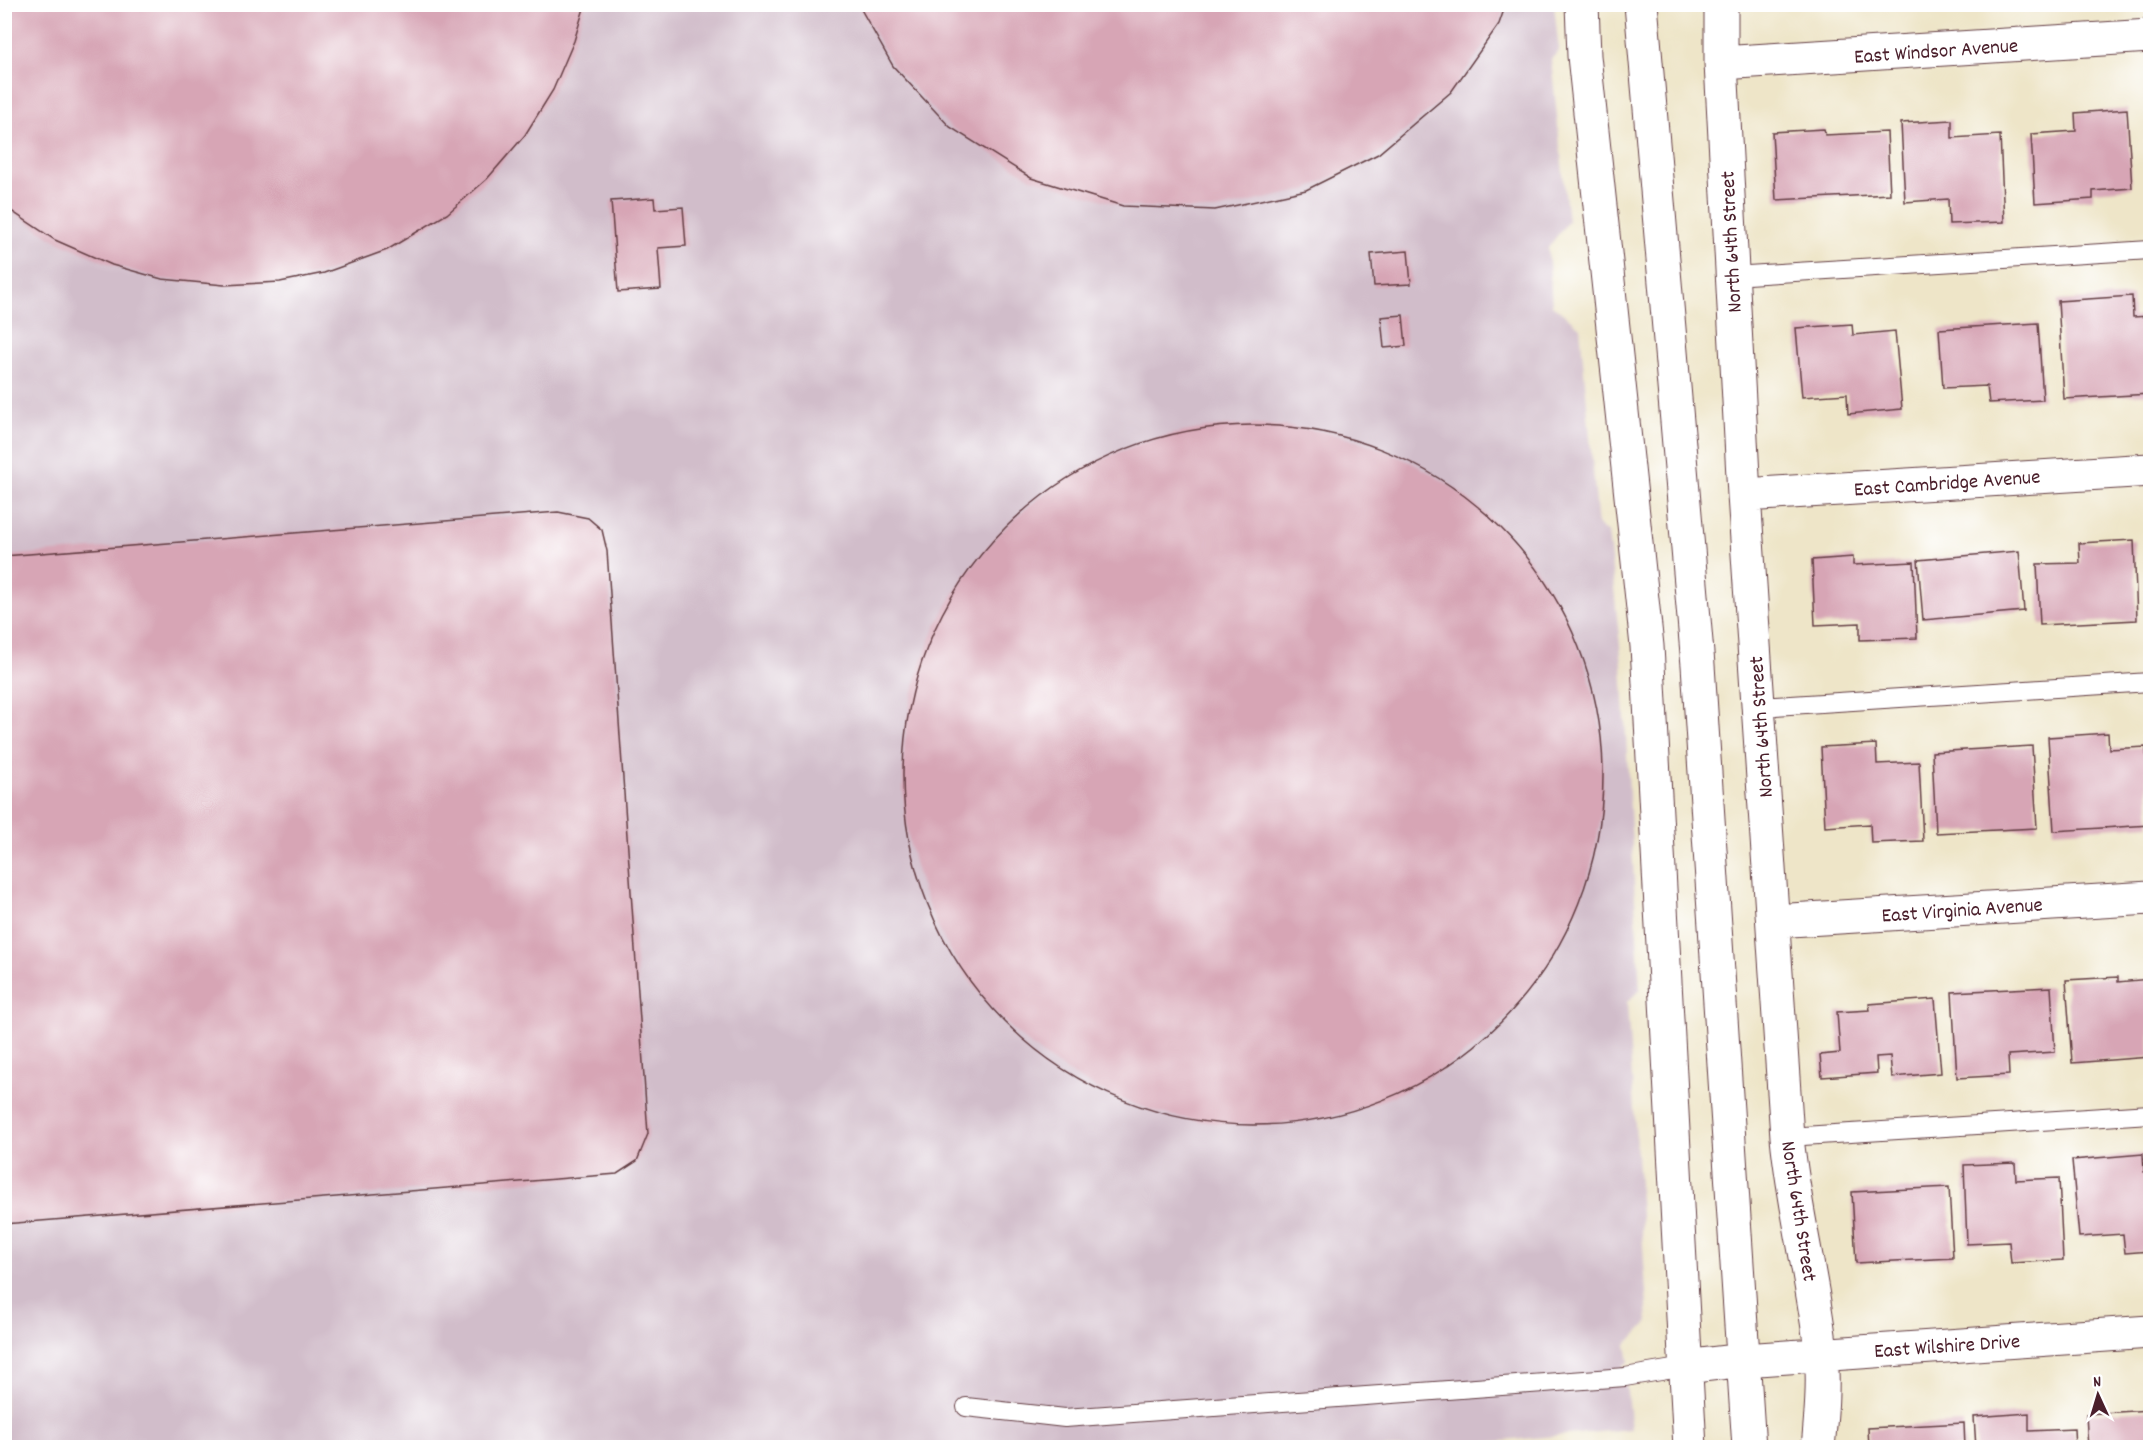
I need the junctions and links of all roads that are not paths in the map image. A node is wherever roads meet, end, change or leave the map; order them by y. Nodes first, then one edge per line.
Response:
1 (1582, 4) edge
2 (1641, 4) edge
3 (1721, 4) edge
4 (2151, 36) edge
5 (1721, 63) junction
6 (2151, 250) edge
7 (1732, 276) junction
8 (2151, 470) edge
9 (1744, 495) junction
10 (2151, 682) edge
11 (1759, 707) junction
12 (2151, 898) edge
13 (1774, 921) junction
14 (2151, 1114) edge
15 (1787, 1137) junction
16 (2151, 1332) edge
17 (1821, 1353) junction
18 (1744, 1360) junction
19 (1685, 1367) junction
20 (966, 1407) dead end
21 (1690, 1448) edge
22 (1749, 1448) edge
23 (1818, 1448) edge

1 - 19 street
2 - 18 street
3 - 5 street, North 64th Street
4 - 5 street, East Windsor Avenue
5 - 7 street, North 64th Street
6 - 7 lane
7 - 9 street, North 64th Street
8 - 9 street, East Cambridge Avenue
9 - 11 street, North 64th Street
10 - 11 lane
11 - 13 street, North 64th Street
12 - 13 street, East Virginia Avenue
13 - 15 street, North 64th Street
14 - 15 lane
15 - 17 street, North 64th Street
16 - 17 street, East Wilshire Drive
17 - 18 street, East Wilshire Drive
17 - 23 street, North 64th Street
18 - 19 street, East Wilshire Drive
18 - 22 street
19 - 20 lane
19 - 21 street

